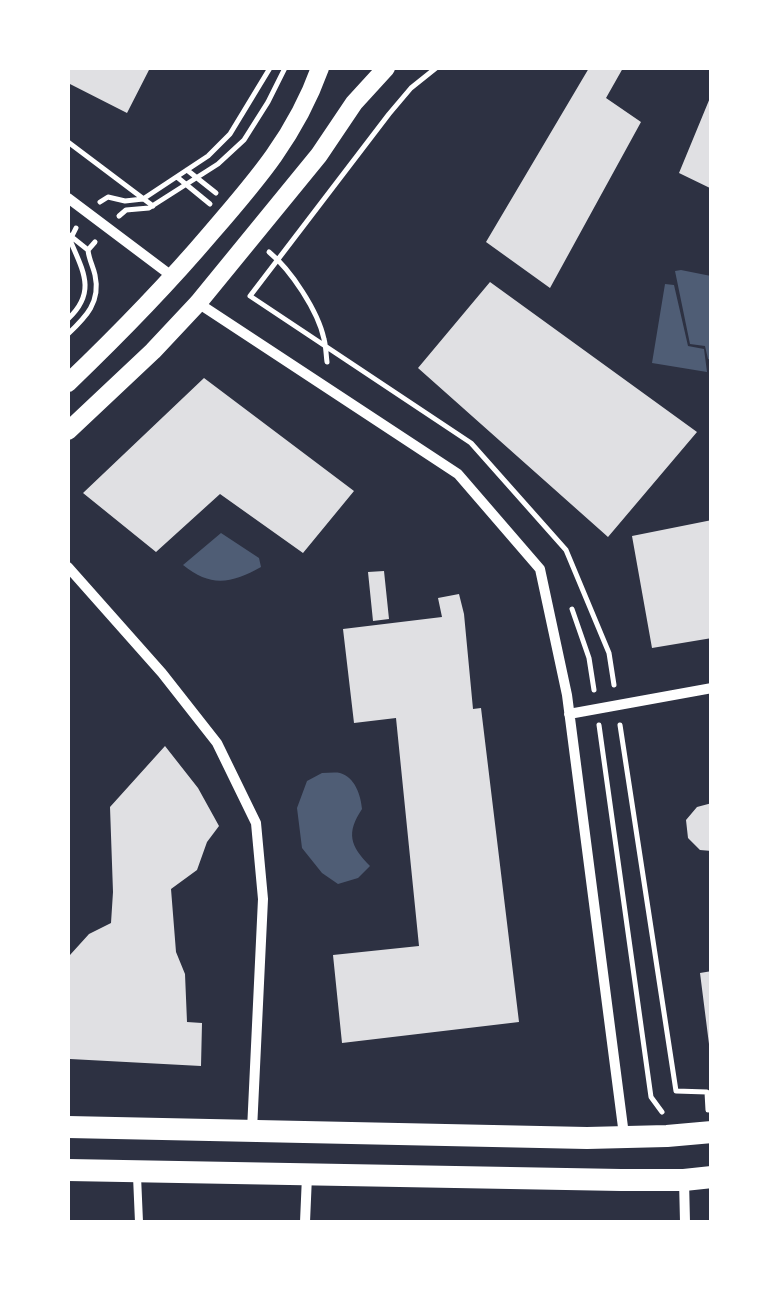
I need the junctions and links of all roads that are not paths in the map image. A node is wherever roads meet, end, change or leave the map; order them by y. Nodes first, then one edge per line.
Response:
1 (320, 68) edge
2 (386, 68) edge
3 (68, 198) edge
4 (173, 277) junction
5 (198, 303) junction
6 (68, 383) edge
7 (68, 431) edge
8 (68, 568) edge
9 (712, 688) edge
10 (569, 714) junction
11 (68, 1127) edge
12 (252, 1130) junction
13 (711, 1132) edge
14 (624, 1138) junction
15 (68, 1170) edge
16 (137, 1171) junction
17 (308, 1175) junction
18 (712, 1177) edge
19 (684, 1180) junction
20 (139, 1222) edge
21 (305, 1222) edge
22 (685, 1222) edge

1 - 4 street
2 - 5 street
3 - 4 street
4 - 6 street
5 - 7 street
5 - 10 street
8 - 12 street
9 - 10 street
10 - 14 street
11 - 12 main road
12 - 14 main road
13 - 14 main road
15 - 16 main road
16 - 17 main road
16 - 20 lane
17 - 19 main road
17 - 21 street
18 - 19 main road
19 - 22 street

